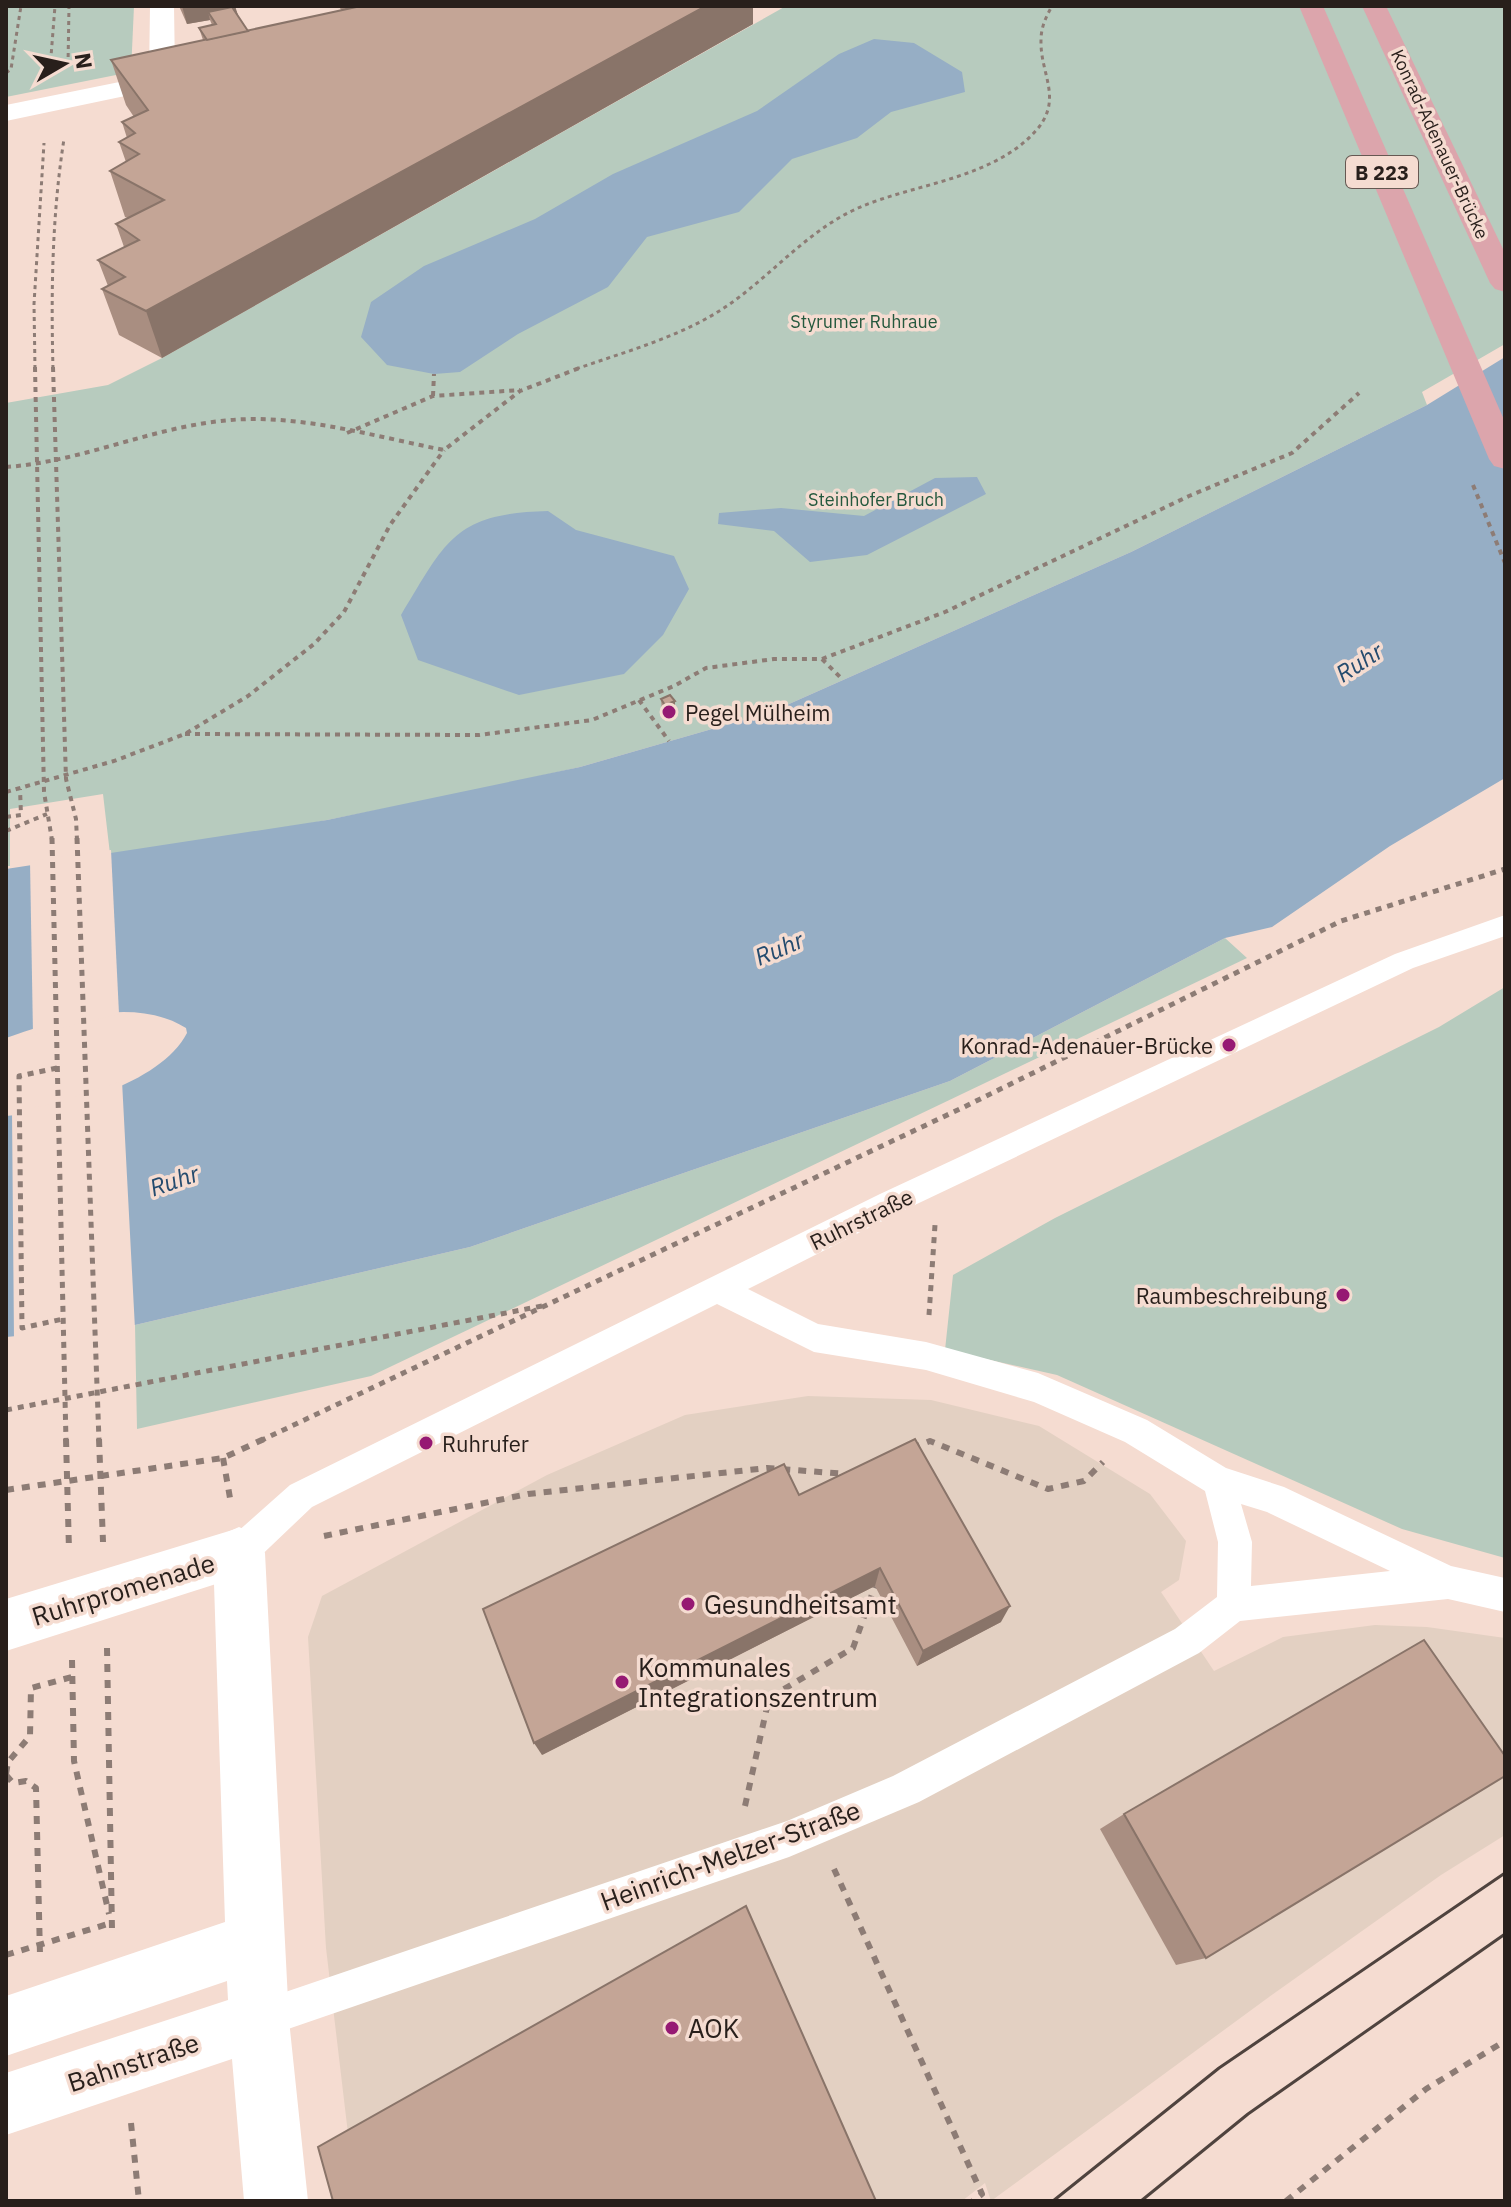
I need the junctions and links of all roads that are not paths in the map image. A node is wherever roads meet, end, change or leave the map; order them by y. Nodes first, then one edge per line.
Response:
1 (162, 6) edge
2 (1311, 6) edge
3 (1374, 6) edge
4 (207, 72) edge
5 (162, 81) junction
6 (12, 113) edge
7 (1505, 283) edge
8 (1505, 459) edge
9 (1505, 925) edge
10 (720, 1290) junction
11 (1218, 1481) junction
12 (239, 1553) junction
13 (1448, 1582) junction
14 (1505, 1595) edge
15 (1234, 1605) junction
16 (6, 1625) edge
17 (255, 1942) junction
18 (24, 2020) edge
19 (259, 2020) junction
20 (6, 2104) edge
21 (276, 2201) edge

1 - 5 street
2 - 8 main road, B 223
3 - 7 main road, Konrad-Adenauer-Brücke / B 223
4 - 5 street
5 - 6 street
9 - 10 lane, Ruhrstraße
10 - 11 lane
10 - 12 lane, Ruhrstraße
11 - 13 lane
11 - 15 lane
12 - 16 street, Ruhrpromenade
12 - 17 street
13 - 14 lane
13 - 15 lane
15 - 19 lane, Heinrich-Melzer-Straße
17 - 18 street
17 - 19 street
19 - 20 street, Bahnstraße
19 - 21 street

